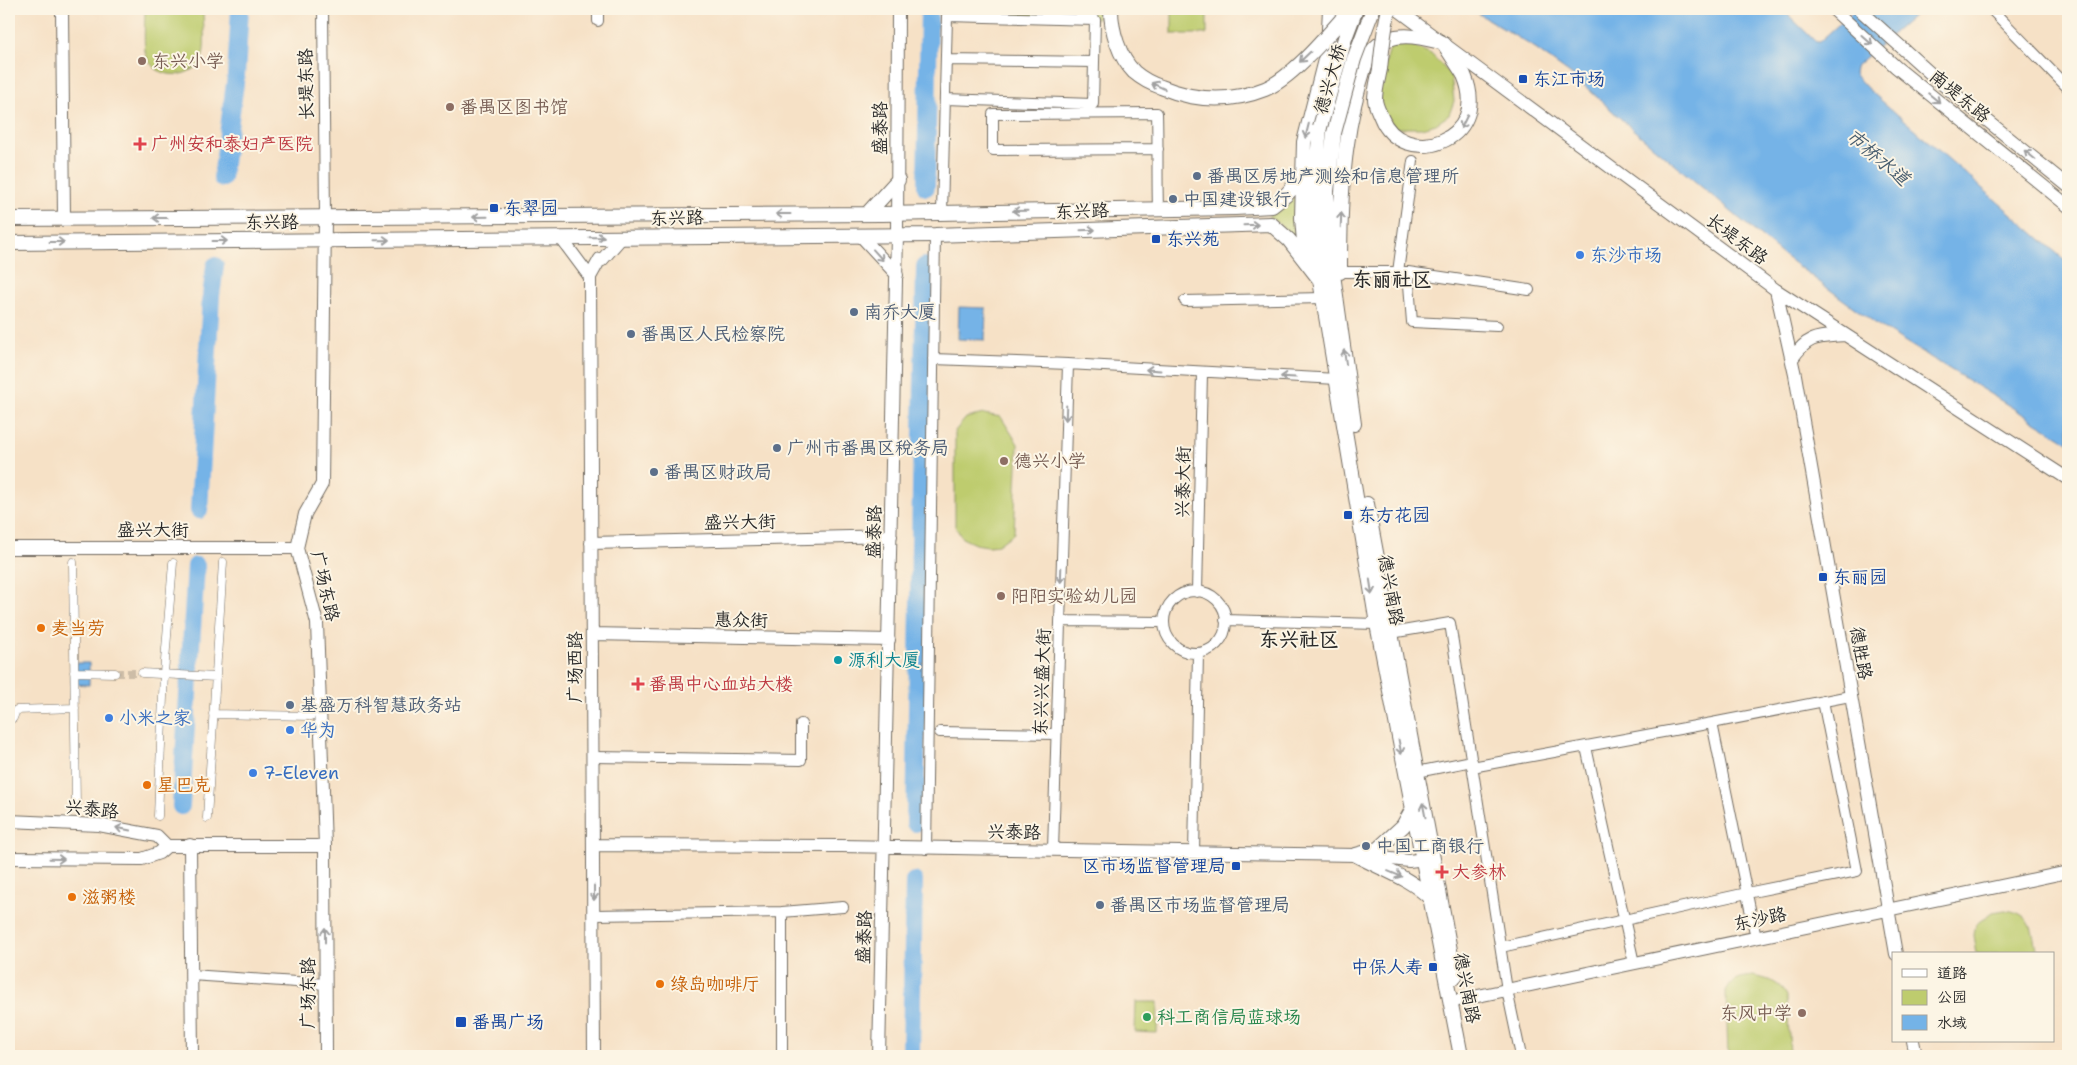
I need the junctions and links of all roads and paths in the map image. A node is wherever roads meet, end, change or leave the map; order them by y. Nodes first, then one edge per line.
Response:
1 (62, 9) edge
2 (322, 9) edge
3 (598, 9) edge
4 (898, 9) edge
5 (1111, 9) edge
6 (1330, 9) edge
7 (1351, 9) edge
8 (1356, 9) edge
9 (1373, 9) edge
10 (1389, 9) edge
11 (1397, 9) edge
12 (1859, 9) edge
13 (1990, 9) edge
14 (1835, 11) edge
15 (598, 21) dead end
16 (1443, 43) junction
17 (1327, 50) junction
18 (946, 60) junction
19 (1367, 60) junction
20 (1094, 62) junction
21 (2068, 88) edge
22 (944, 99) junction
23 (1320, 128) joint
24 (1334, 133) joint
25 (1158, 149) junction
26 (1413, 161) dead end
27 (1302, 177) junction
28 (898, 180) junction
29 (2068, 186) edge
30 (2068, 206) edge
31 (1158, 209) junction
32 (982, 212) junction
33 (898, 213) junction
34 (942, 213) junction
35 (814, 214) junction
36 (866, 214) junction
37 (64, 218) junction
38 (325, 218) junction
39 (9, 219) edge
40 (981, 233) junction
41 (935, 234) junction
42 (860, 235) junction
43 (898, 235) junction
44 (814, 236) junction
45 (622, 237) junction
46 (561, 238) junction
47 (325, 241) junction
48 (9, 243) edge
49 (1310, 266) junction
50 (1340, 272) junction
51 (1403, 272) junction
52 (897, 275) junction
53 (590, 277) junction
54 (1320, 280) junction
55 (1530, 290) dead end
56 (1776, 290) junction
57 (1323, 298) junction
58 (1185, 301) dead end
59 (1340, 321) junction
60 (1497, 326) dead end
61 (1845, 335) junction
62 (933, 359) junction
63 (1792, 359) junction
64 (1068, 364) junction
65 (1202, 373) junction
66 (1337, 379) junction
67 (2068, 479) edge
68 (891, 536) junction
69 (590, 543) junction
70 (9, 548) edge
71 (297, 548) junction
72 (73, 562) dead end
73 (223, 562) dead end
74 (173, 563) dead end
75 (1197, 592) junction
76 (1225, 620) junction
77 (1060, 621) junction
78 (1164, 622) junction
79 (1378, 624) junction
80 (1391, 633) junction
81 (592, 634) junction
82 (889, 640) junction
83 (1198, 653) junction
84 (74, 672) junction
85 (115, 673) tunnel mouth
86 (142, 673) tunnel mouth
87 (164, 673) junction
88 (216, 676) junction
89 (1850, 696) junction
90 (1823, 701) junction
91 (75, 708) junction
92 (213, 714) junction
93 (311, 716) dead end
94 (9, 720) edge
95 (801, 724) dead end
96 (1712, 724) junction
97 (940, 732) dead end
98 (1056, 734) junction
99 (1586, 747) junction
100 (593, 757) junction
101 (1472, 764) junction
102 (1417, 772) junction
103 (76, 808) dead end
104 (1412, 810) junction
105 (158, 816) dead end
106 (206, 818) dead end
107 (9, 821) edge
108 (594, 844) junction
109 (190, 845) junction
110 (167, 846) junction
111 (325, 846) junction
112 (884, 848) junction
113 (926, 848) junction
114 (1053, 850) junction
115 (1194, 853) junction
116 (1356, 855) junction
117 (9, 858) edge
118 (1428, 859) junction
119 (2068, 872) edge
120 (1747, 893) junction
121 (1430, 898) junction
122 (842, 907) dead end
123 (1887, 910) junction
124 (782, 912) junction
125 (594, 915) junction
126 (1624, 921) junction
127 (1756, 938) junction
128 (1501, 947) junction
129 (1896, 952) edge
130 (1634, 963) junction
131 (191, 974) junction
132 (326, 984) junction
133 (1507, 990) junction
134 (1459, 1000) junction
135 (1914, 1042) edge
136 (192, 1056) edge
137 (326, 1056) edge
138 (594, 1056) edge
139 (782, 1056) edge
140 (879, 1056) edge
141 (1461, 1056) edge
142 (1470, 1056) edge
143 (1521, 1056) edge
144 (1916, 1056) edge

1 - 37 street
2 - 38 street, 长堤东路
3 - 15 street
4 - 28 street, 盛泰路
7 -> 5 main road, bridge
6 - 17 main road
8 - 23 main road, 德兴大桥, bridge
9 - 24 main road, 德兴大桥, bridge
16 -> 10 main road, bridge
11 - 16 street, 长堤东路
29 -> 12 street, 南堤东路
13 - 21 street
14 -> 30 street, 南堤东路
16 - 19 main road
16 - 56 street, 长堤东路
17 - 19 main road
17 -> 27 main road
18 - 20 street
18 - 20 street
18 - 22 street
50 -> 19 main road
20 - 22 street
22 - 34 street
23 - 54 main road, 德兴南路
24 - 59 main road, 德兴南路
25 - 25 street
25 - 31 street
26 - 51 street
27 - 31 main road, 东兴路
27 - 49 main road
28 - 33 street, 盛泰路
28 - 36 main road
31 -> 32 main road, 东兴路
32 - 34 main road, 东兴路
32 - 40 main road
33 - 34 main road, 东兴路
33 - 36 main road, 东兴路
33 - 43 street, 盛泰路
35 - 36 main road, 东兴路
35 -> 38 main road, 东兴路
35 - 44 main road
38 -> 37 main road, 东兴路
37 - 39 main road, 东兴路
38 - 47 street, 广场东路
40 - 41 main road, 东兴路
40 -> 49 main road, 东兴路
41 - 43 main road, 东兴路
41 - 62 street
42 - 43 main road, 东兴路
42 - 44 main road, 东兴路
42 -> 52 street
43 - 52 street, 盛泰路
44 - 45 main road, 东兴路
46 -> 45 main road, 东兴路
45 - 53 street
47 -> 46 main road, 东兴路
46 - 53 street
48 -> 47 main road, 东兴路
47 - 71 street, 广场东路
49 - 54 main road, 东兴路
50 - 51 street
50 - 59 main road
51 - 55 street
51 - 60 street
52 - 68 street, 盛泰路
53 - 69 street, 广场西路
54 - 57 main road, 德兴南路
56 - 61 street, 长堤东路
56 - 63 street, 德胜路
57 - 58 street
57 - 66 main road, 德兴南路
80 -> 59 main road, 德兴南路
61 - 63 street
61 - 67 street, 长堤东路
62 - 64 street
62 - 113 street
63 - 89 street, 德胜路
65 -> 64 street
64 -> 77 street, 东兴兴盛大街
66 -> 65 street
65 - 75 street, 兴泰大街
66 -> 79 main road, 德兴南路
68 - 69 street, 盛兴大街
68 - 82 street, 盛泰路
69 - 81 street, 广场西路
70 - 71 street, 盛兴大街
71 - 111 street, 广场东路
72 - 84 street
73 - 88 street
74 - 87 street
75 - 76 street
75 - 78 street
76 - 79 street
76 - 83 street
77 - 78 street
77 - 98 street, 东兴兴盛大街
78 - 83 street
79 -> 104 main road, 德兴南路
80 - 101 street
80 - 102 main road, 德兴南路
81 - 82 street, 惠众街
81 - 100 street, 广场西路
82 - 112 street, 盛泰路
83 - 115 street
84 - 85 street
84 - 91 street
86 - 87 street
87 - 88 street
87 - 105 street
88 - 92 street
89 - 90 street
89 - 123 street, 德胜路
90 - 96 street
90 - 120 street
91 - 94 street
91 - 103 street
92 - 93 street
92 - 106 street
95 - 100 street
96 - 99 street
96 - 120 street
97 - 98 street
98 - 114 street, 东兴兴盛大街
99 - 101 street
99 - 126 street
100 - 108 street, 广场西路
101 - 102 street
101 - 128 street
118 -> 102 main road, 德兴南路
104 - 116 main road
104 - 118 main road, 德兴南路
110 -> 107 street, 兴泰路
108 - 112 street, 兴泰路
108 -> 125 street, 广场西路
109 - 110 street
109 - 111 street
109 - 131 street
117 -> 110 street
132 -> 111 street, 广场东路
112 - 113 street, 兴泰路
112 - 140 street, 盛泰路
113 - 114 street, 兴泰路
114 - 115 street, 兴泰路
115 - 116 street, 兴泰路
116 - 118 street, 兴泰路
116 -> 121 main road
118 - 121 main road, 德兴南路
118 - 134 main road, 德兴南路
119 - 123 street, 东沙路
120 - 126 street
120 - 127 street
121 - 141 main road, 德兴南路
122 - 124 street
123 - 127 street, 东沙路
123 - 129 street, 德胜路
124 - 125 street
124 - 139 street
125 - 138 street, 广场西路
126 - 128 street
126 - 130 street
127 - 130 street, 东沙路
128 - 133 street
130 - 133 street, 东沙路
131 - 132 street
131 - 136 street
132 - 137 street, 广场东路
133 - 134 street, 东沙路
133 - 143 street
134 - 142 main road, 德兴南路
135 - 144 street

